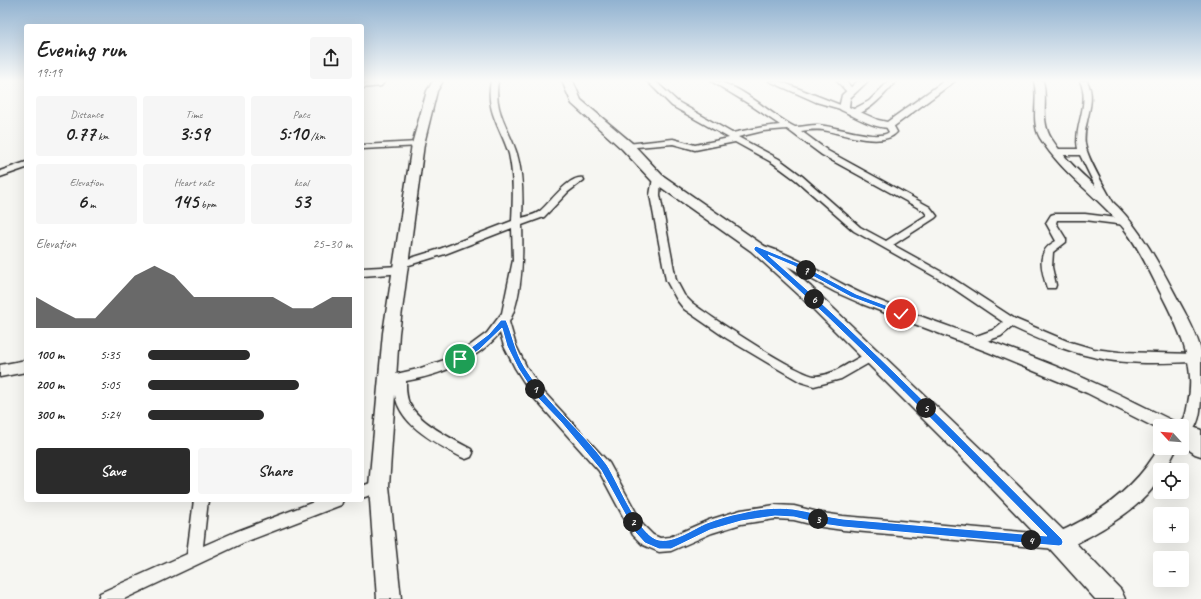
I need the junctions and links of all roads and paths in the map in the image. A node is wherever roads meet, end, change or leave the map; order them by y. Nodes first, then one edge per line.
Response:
1 (427, 109) edge
2 (495, 109) edge
3 (584, 109) edge
4 (684, 109) edge
5 (763, 109) edge
6 (846, 109) edge
7 (852, 109) edge
8 (912, 109) edge
9 (1039, 109) edge
10 (1086, 109) edge
11 (849, 110) junction
12 (889, 125) junction
13 (791, 129) junction
14 (734, 138) junction
15 (418, 144) junction
16 (364, 146) edge
17 (627, 146) junction
18 (1056, 152) junction
19 (1083, 152) junction
20 (24, 166) edge
21 (0, 174) edge
22 (657, 178) junction
23 (580, 180) dead end
24 (1112, 208) junction
25 (1125, 222) junction
26 (517, 223) junction
27 (886, 245) junction
28 (756, 248) junction
29 (401, 267) junction
30 (364, 272) edge
31 (1051, 285) dead end
32 (503, 322) junction
33 (1011, 322) junction
34 (975, 341) junction
35 (872, 356) junction
36 (1195, 358) junction
37 (24, 366) edge
38 (0, 371) edge
39 (393, 379) junction
40 (1200, 387) edge
41 (1153, 419) edge
42 (1189, 424) edge
43 (1189, 433) edge
44 (1189, 436) edge
45 (1201, 436) edge
46 (1189, 438) edge
47 (1201, 443) edge
48 (1201, 449) edge
49 (466, 453) dead end
50 (1164, 455) edge
51 (379, 486) junction
52 (364, 491) edge
53 (201, 502) edge
54 (331, 502) edge
55 (1059, 542) junction
56 (194, 557) junction
57 (106, 599) edge
58 (388, 599) edge
59 (1112, 599) edge

1 - 15 main road
2 - 26 street
3 - 17 main road
4 - 14 street
5 - 13 street
6 - 11 street
7 - 11 street
8 - 12 street
9 - 18 street
10 - 19 street
11 - 12 street
12 - 13 street
13 - 14 street
13 - 27 street
14 - 17 street
14 - 27 street
15 - 16 street
15 - 29 main road
17 - 22 main road
18 - 19 street
18 - 24 street
19 - 24 street
20 - 21 street
22 - 28 main road
22 - 35 street
23 - 26 street
24 - 25 street
25 - 31 street
25 - 36 street
26 - 29 street
26 - 32 street
27 - 33 street
28 - 34 street
28 - 35 main road
29 - 30 street
29 - 39 main road
32 - 39 street
32 - 55 street
33 - 34 street
33 - 36 street
34 - 41 street
35 - 55 main road
36 - 40 street
37 - 38 street
39 - 49 street
39 - 51 main road
40 - 42 street
43 - 45 street
44 - 47 street
46 - 48 street
50 - 55 street
51 - 52 street
51 - 58 main road
53 - 56 street
54 - 56 street
55 - 59 main road
56 - 57 street

